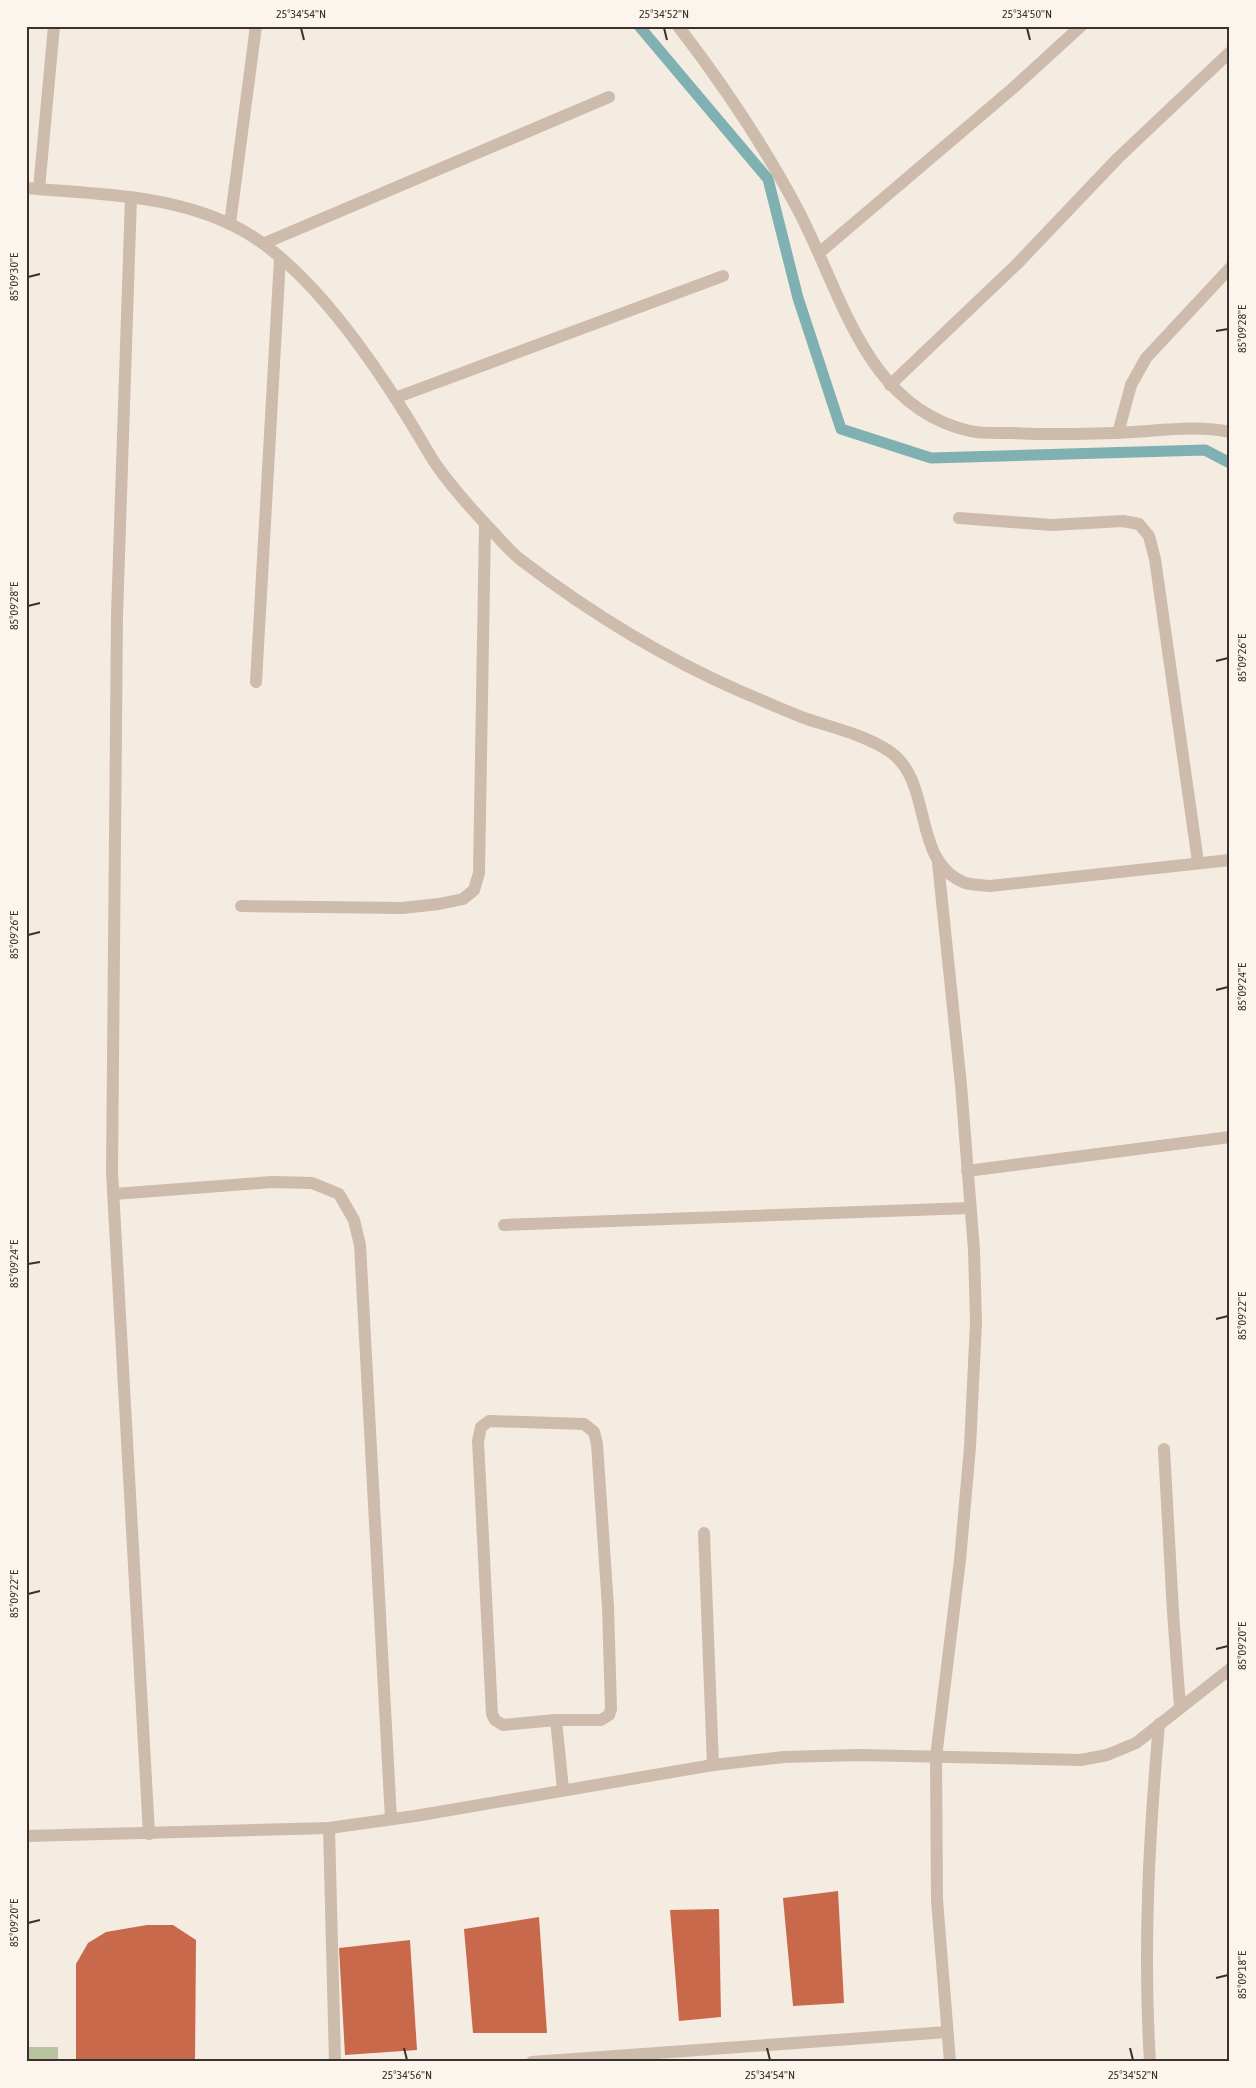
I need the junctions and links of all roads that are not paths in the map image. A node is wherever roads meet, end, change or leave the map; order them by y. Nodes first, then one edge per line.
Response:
1 (54, 26) edge
2 (256, 26) edge
3 (678, 26) edge
4 (1081, 26) edge
5 (1230, 52) edge
6 (609, 97) dead end
7 (32, 189) edge
8 (130, 197) junction
9 (230, 224) junction
10 (265, 243) junction
11 (819, 253) junction
12 (280, 258) junction
13 (1230, 268) edge
14 (723, 276) dead end
15 (890, 385) junction
16 (395, 398) junction
17 (1230, 432) edge
18 (1118, 433) junction
19 (959, 518) dead end
20 (485, 524) junction
21 (256, 682) dead end
22 (1230, 860) edge
23 (1198, 862) junction
24 (938, 863) junction
25 (241, 906) dead end
26 (1230, 1137) edge
27 (967, 1171) junction
28 (114, 1194) junction
29 (970, 1208) junction
30 (504, 1225) dead end
31 (1164, 1449) dead end
32 (704, 1533) dead end
33 (1230, 1670) edge
34 (1180, 1707) junction
35 (556, 1720) junction
36 (1159, 1724) junction
37 (936, 1757) junction
38 (713, 1765) junction
39 (563, 1789) junction
40 (391, 1819) junction
41 (329, 1828) junction
42 (149, 1834) junction
43 (26, 1836) edge
44 (947, 2032) junction
45 (335, 2062) edge
46 (532, 2062) edge
47 (950, 2062) edge
48 (1150, 2062) edge

1 - 7 street
2 - 9 street
3 - 11 street
4 - 11 street
5 - 15 street
6 - 10 street
7 - 8 street
8 - 9 street
8 - 28 street
9 - 10 street
10 - 12 street
11 - 15 street
12 - 16 street
12 - 21 street
13 - 18 street
14 - 16 street
15 - 18 street
16 - 20 street
17 - 18 street
19 - 23 street
20 - 24 street
20 - 25 street
22 - 23 street
23 - 24 street
24 - 27 street
26 - 27 street
27 - 29 street
28 - 40 street
28 - 42 street
29 - 30 street
29 - 37 street
31 - 34 street
32 - 38 street
33 - 34 street
34 - 36 street
35 - 35 street
35 - 39 street
36 - 37 street
36 - 48 street
37 - 38 street
37 - 44 street
38 - 39 street
39 - 40 street
40 - 41 street
41 - 42 street
41 - 45 street
42 - 43 street
44 - 46 street
44 - 47 street

